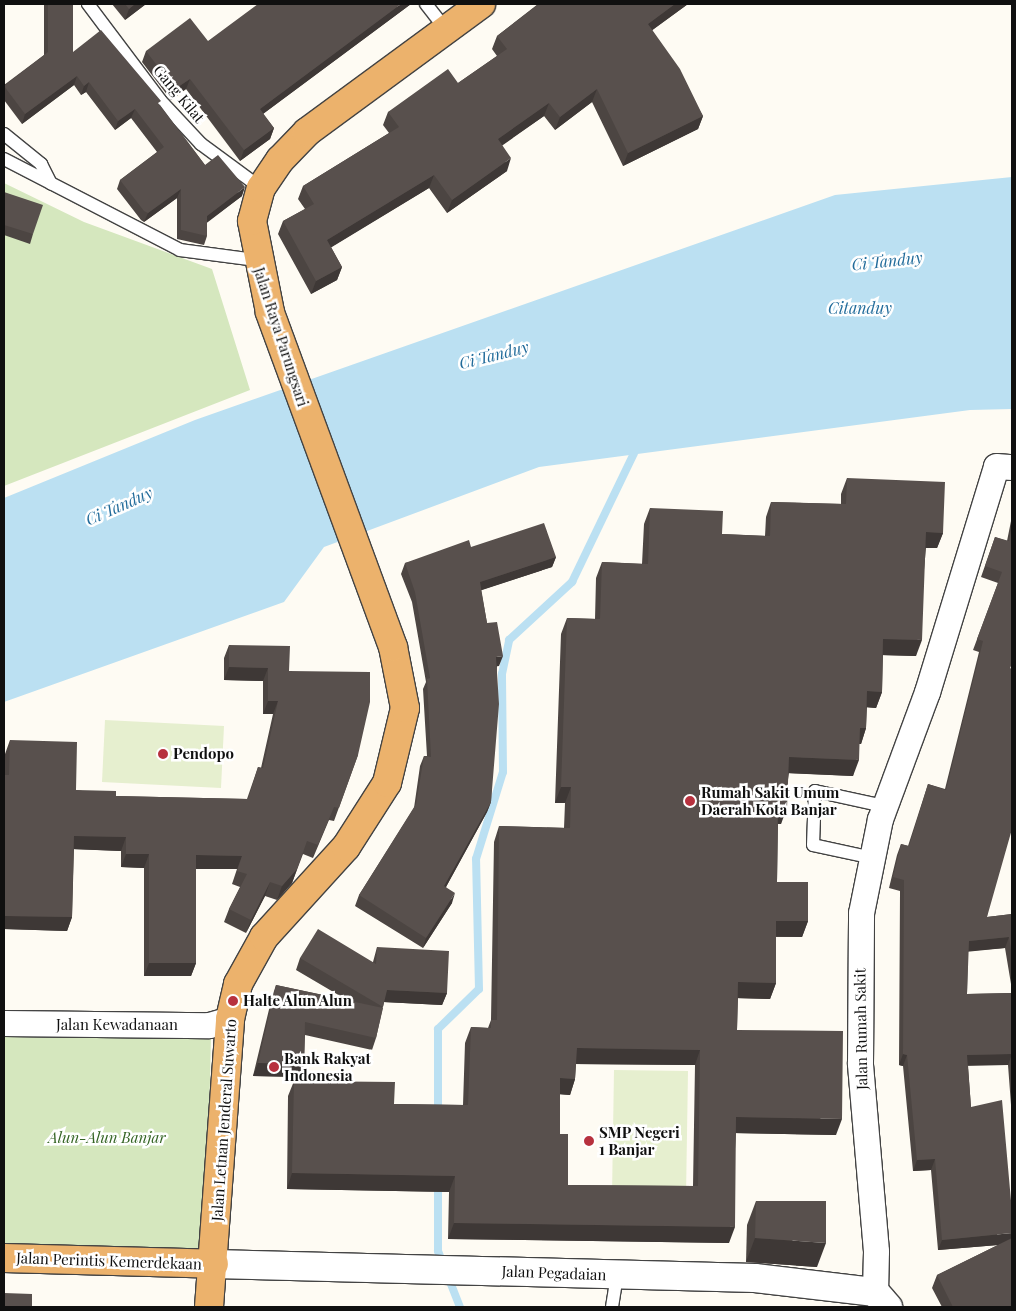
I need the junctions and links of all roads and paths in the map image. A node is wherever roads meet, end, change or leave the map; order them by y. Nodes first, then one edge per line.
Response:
1 (88, 4) edge
2 (426, 4) edge
3 (480, 4) edge
4 (446, 30) junction
5 (4, 134) edge
6 (4, 159) edge
7 (51, 184) junction
8 (261, 188) junction
9 (256, 260) junction
10 (1012, 467) edge
11 (357, 557) joint
12 (884, 806) junction
13 (874, 858) junction
14 (4, 1023) edge
15 (223, 1026) junction
16 (4, 1258) edge
17 (214, 1264) junction
18 (617, 1275) junction
19 (881, 1300) edge
20 (209, 1307) edge
21 (612, 1307) edge

1 - 8 lane, Gang Kilat
2 - 4 lane
3 - 4 highway, Jalan Raya Parungsari
4 - 8 highway, Jalan Raya Parungsari
5 - 7 lane
6 - 7 lane
7 - 9 lane
8 - 9 highway, Jalan Raya Parungsari
9 - 11 highway, Jalan Raya Parungsari
10 - 12 street, Jalan Rumah Sakit
11 - 15 highway, Jalan Letnan Jenderal Suwarto
12 - 13 street, Jalan Rumah Sakit
12 - 13 lane
13 - 19 street, Jalan Rumah Sakit
14 - 15 street, Jalan Kewadanaan
15 - 17 highway, Jalan Letnan Jenderal Suwarto
16 - 17 highway, Jalan Perintis Kemerdekaan
17 - 18 street, Jalan Pegadaian
17 - 20 highway, Jalan Letnan Jenderal Suwarto
18 - 19 street, Jalan Pegadaian
18 - 21 lane

